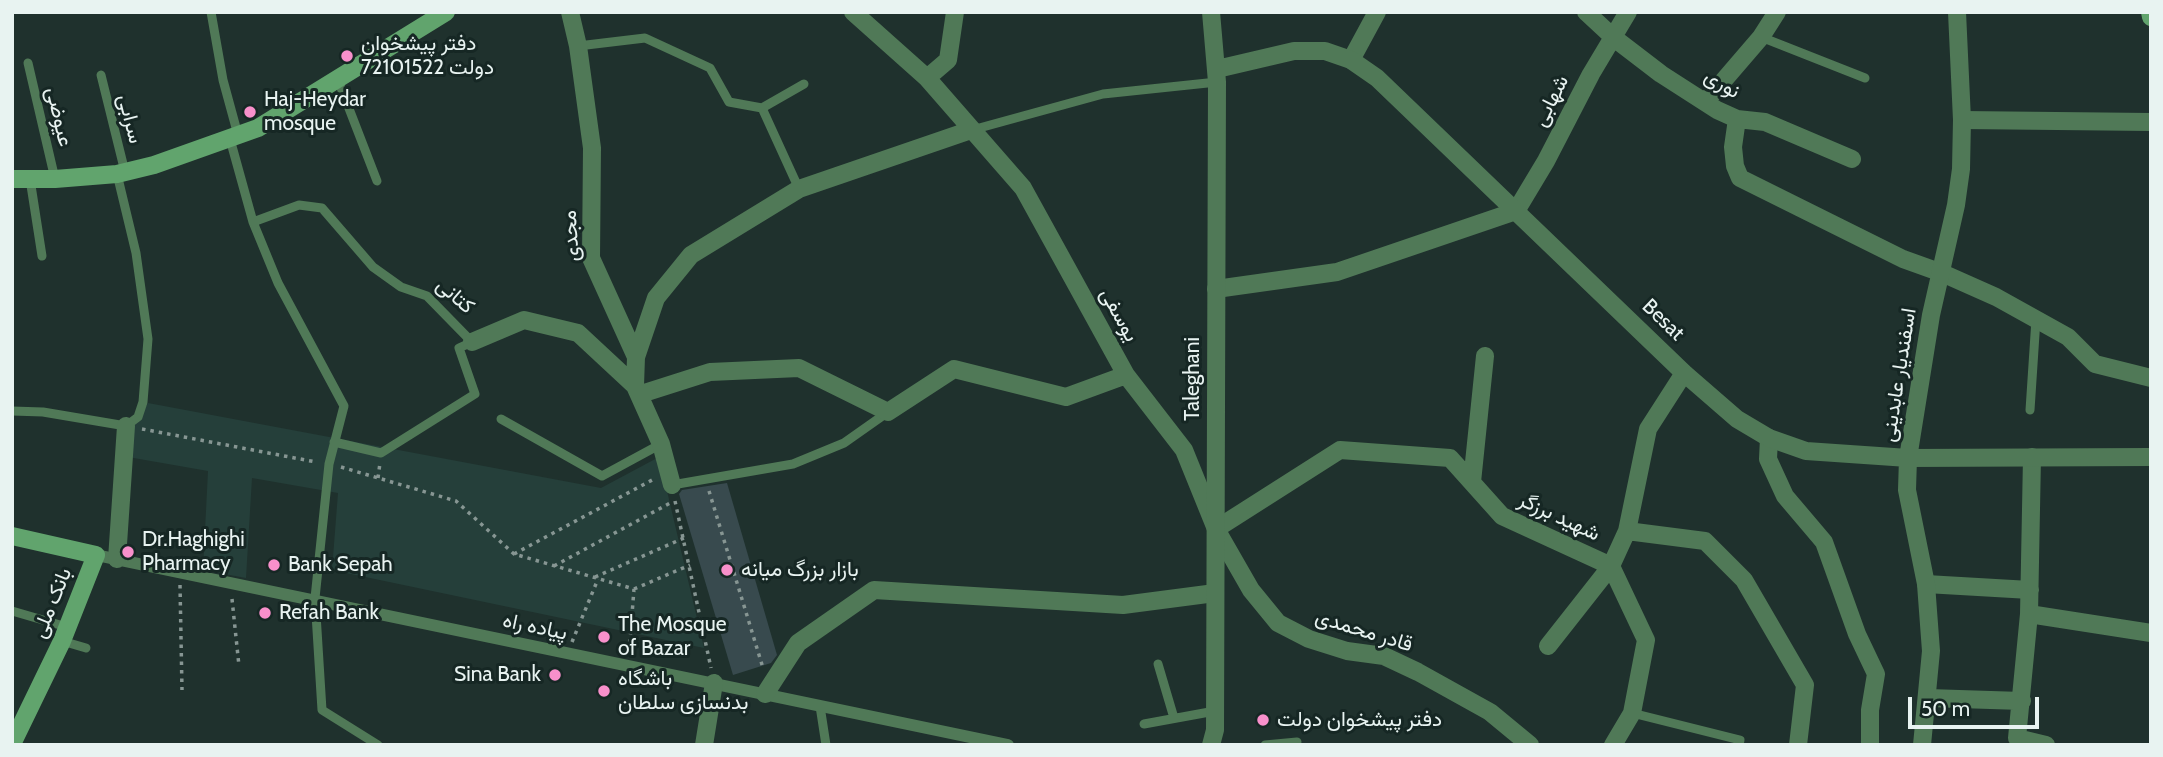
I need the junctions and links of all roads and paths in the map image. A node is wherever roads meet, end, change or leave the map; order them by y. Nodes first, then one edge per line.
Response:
1 (211, 12) edge
2 (446, 12) edge
3 (570, 12) edge
4 (853, 12) edge
5 (1211, 12) edge
6 (1377, 12) edge
7 (1586, 12) edge
8 (1629, 12) edge
9 (1777, 12) edge
10 (1957, 12) edge
11 (951, 14) edge
12 (1761, 37) junction
13 (1614, 38) junction
14 (578, 46) junction
15 (1351, 60) junction
16 (28, 63) dead end
17 (100, 75) dead end
18 (1217, 75) junction
19 (927, 78) junction
20 (1865, 78) dead end
21 (338, 80) junction
22 (804, 84) dead end
23 (1706, 102) junction
24 (762, 108) junction
25 (1737, 119) junction
26 (1962, 120) junction
27 (2151, 122) edge
28 (971, 131) junction
29 (234, 137) junction
30 (1852, 159) dead end
31 (121, 173) junction
32 (21, 180) edge
33 (55, 180) junction
34 (377, 181) dead end
35 (800, 189) junction
36 (1516, 211) junction
37 (253, 222) junction
38 (42, 256) dead end
39 (1941, 273) junction
40 (1216, 289) junction
41 (2036, 319) junction
42 (472, 342) junction
43 (1485, 356) dead end
44 (636, 357) junction
45 (1684, 373) junction
46 (1126, 375) junction
47 (2151, 378) edge
48 (638, 390) junction
49 (2030, 410) dead end
50 (12, 411) edge
51 (888, 412) junction
52 (501, 419) dead end
53 (126, 426) junction
54 (1769, 439) junction
55 (334, 442) junction
56 (661, 444) junction
57 (2032, 457) junction
58 (2151, 457) edge
59 (1908, 458) junction
60 (328, 464) junction
61 (670, 478) junction
62 (705, 480) junction
63 (1472, 482) junction
64 (1216, 529) junction
65 (1626, 531) junction
66 (12, 537) edge
67 (684, 538) junction
68 (514, 554) junction
69 (96, 555) junction
70 (117, 559) junction
71 (690, 565) junction
72 (554, 566) junction
73 (1611, 566) junction
74 (180, 572) junction
75 (596, 578) junction
76 (231, 583) junction
77 (1926, 584) junction
78 (634, 589) junction
79 (2030, 590) junction
80 (1215, 593) junction
81 (315, 601) junction
82 (12, 611) edge
83 (2029, 614) junction
84 (2151, 633) edge
85 (64, 634) junction
86 (1548, 646) dead end
87 (86, 648) dead end
88 (567, 653) junction
89 (1158, 664) dead end
90 (239, 666) dead end
91 (628, 666) junction
92 (714, 683) junction
93 (182, 691) dead end
94 (765, 694) junction
95 (1928, 698) junction
96 (2022, 701) junction
97 (820, 706) junction
98 (1215, 711) junction
99 (1632, 713) junction
100 (1174, 718) junction
101 (1144, 723) dead end
102 (2013, 741) edge
103 (1297, 742) dead end
104 (15, 744) edge
105 (377, 745) edge
106 (704, 745) edge
107 (826, 745) edge
108 (1008, 745) edge
109 (1211, 745) edge
110 (1265, 745) edge
111 (1530, 745) edge
112 (1613, 745) edge
113 (1739, 745) edge
114 (1798, 745) edge
115 (1870, 745) edge
116 (1922, 745) edge
117 (2046, 745) edge

1 - 29 lane
2 - 21 main road
3 - 14 street, مجدی
4 - 19 street, یوسفی
5 - 18 street, Taleghani
6 - 15 street
7 - 13 street, نوری
8 - 13 street, شهابی
9 - 12 street
10 - 26 street, اسفندیار عابدینی
11 - 19 street
12 - 20 lane
12 - 23 street
13 - 23 street, نوری
13 - 36 street, شهابی
14 - 24 lane
14 - 44 street, مجدی
15 - 18 street, Besat
15 - 36 street, Besat
16 - 33 lane, عیوضی
17 - 31 lane, سرابی
18 - 28 lane
18 - 40 street, Taleghani
19 - 28 street, یوسفی
21 - 29 main road
21 - 34 lane
22 - 24 lane
23 - 25 street, نوری
24 - 35 lane
25 - 30 street, نوری
25 - 39 street
26 - 27 street
26 - 39 street, اسفندیار عابدینی
28 - 35 street
28 - 46 street, یوسفی
29 - 31 main road
29 - 37 lane
31 - 33 main road
31 - 53 lane, سرابی
32 - 33 main road
32 - 38 lane
35 - 44 street
36 - 40 street
36 - 45 street, Besat
37 - 42 lane, کتانی
37 - 55 lane
39 - 41 street
39 - 59 street, اسفندیار عابدینی
40 - 64 street, Taleghani
41 - 47 street
41 - 49 lane
42 - 48 street, کتانی
42 - 55 lane
43 - 63 street
44 - 48 street, مجدی
45 - 54 street, Besat
45 - 65 street
46 - 51 street
46 - 64 street, یوسفی
48 - 51 street
48 - 56 street, مجدی
50 - 53 lane
51 - 62 lane
52 - 56 lane
53 - 60 path
53 - 70 street
54 - 59 street, Besat
54 - 115 street
55 - 60 lane
56 - 61 street, مجدی
57 - 58 street, Besat
57 - 59 street, Besat
57 - 79 street
59 - 77 street, اسفندیار عابدینی
60 - 68 path
60 - 81 lane
61 - 62 lane
61 - 68 path
62 - 94 path
63 - 64 street, شهید برزگر
63 - 73 street, شهید برزگر
64 - 80 street, Taleghani
64 - 111 street, قادر محمدی
65 - 73 street
65 - 114 street
66 - 69 main road
67 - 71 path
67 - 72 path
67 - 75 path
68 - 72 path
69 - 70 street, پیاده راه
69 - 85 main road, بانک ملی
70 - 74 street, پیاده راه
71 - 78 path
71 - 92 path
72 - 75 path
73 - 86 street
73 - 99 street, شهید برزگر
74 - 76 street, پیاده راه
74 - 93 path
75 - 78 path
75 - 88 path
76 - 81 street, پیاده راه
76 - 90 path
77 - 79 street
77 - 95 street, اسفندیار عابدینی
78 - 91 path
79 - 83 street
80 - 94 street
80 - 98 street, Taleghani
81 - 88 street, پیاده راه
81 - 105 lane
82 - 85 lane
83 - 84 street
83 - 96 street
85 - 87 lane
85 - 104 main road, بانک ملی
88 - 91 street, پیاده راه
89 - 100 lane
91 - 92 street, پیاده راه
92 - 94 street, پیاده راه
92 - 106 street
94 - 97 street, پیاده راه
95 - 96 street
95 - 116 street, اسفندیار عابدینی
96 - 102 street
97 - 107 lane
97 - 108 street, پیاده راه
98 - 100 lane
98 - 109 street, Taleghani
99 - 112 street, شهید برزگر
99 - 113 lane
100 - 101 lane
102 - 117 street
103 - 110 lane

